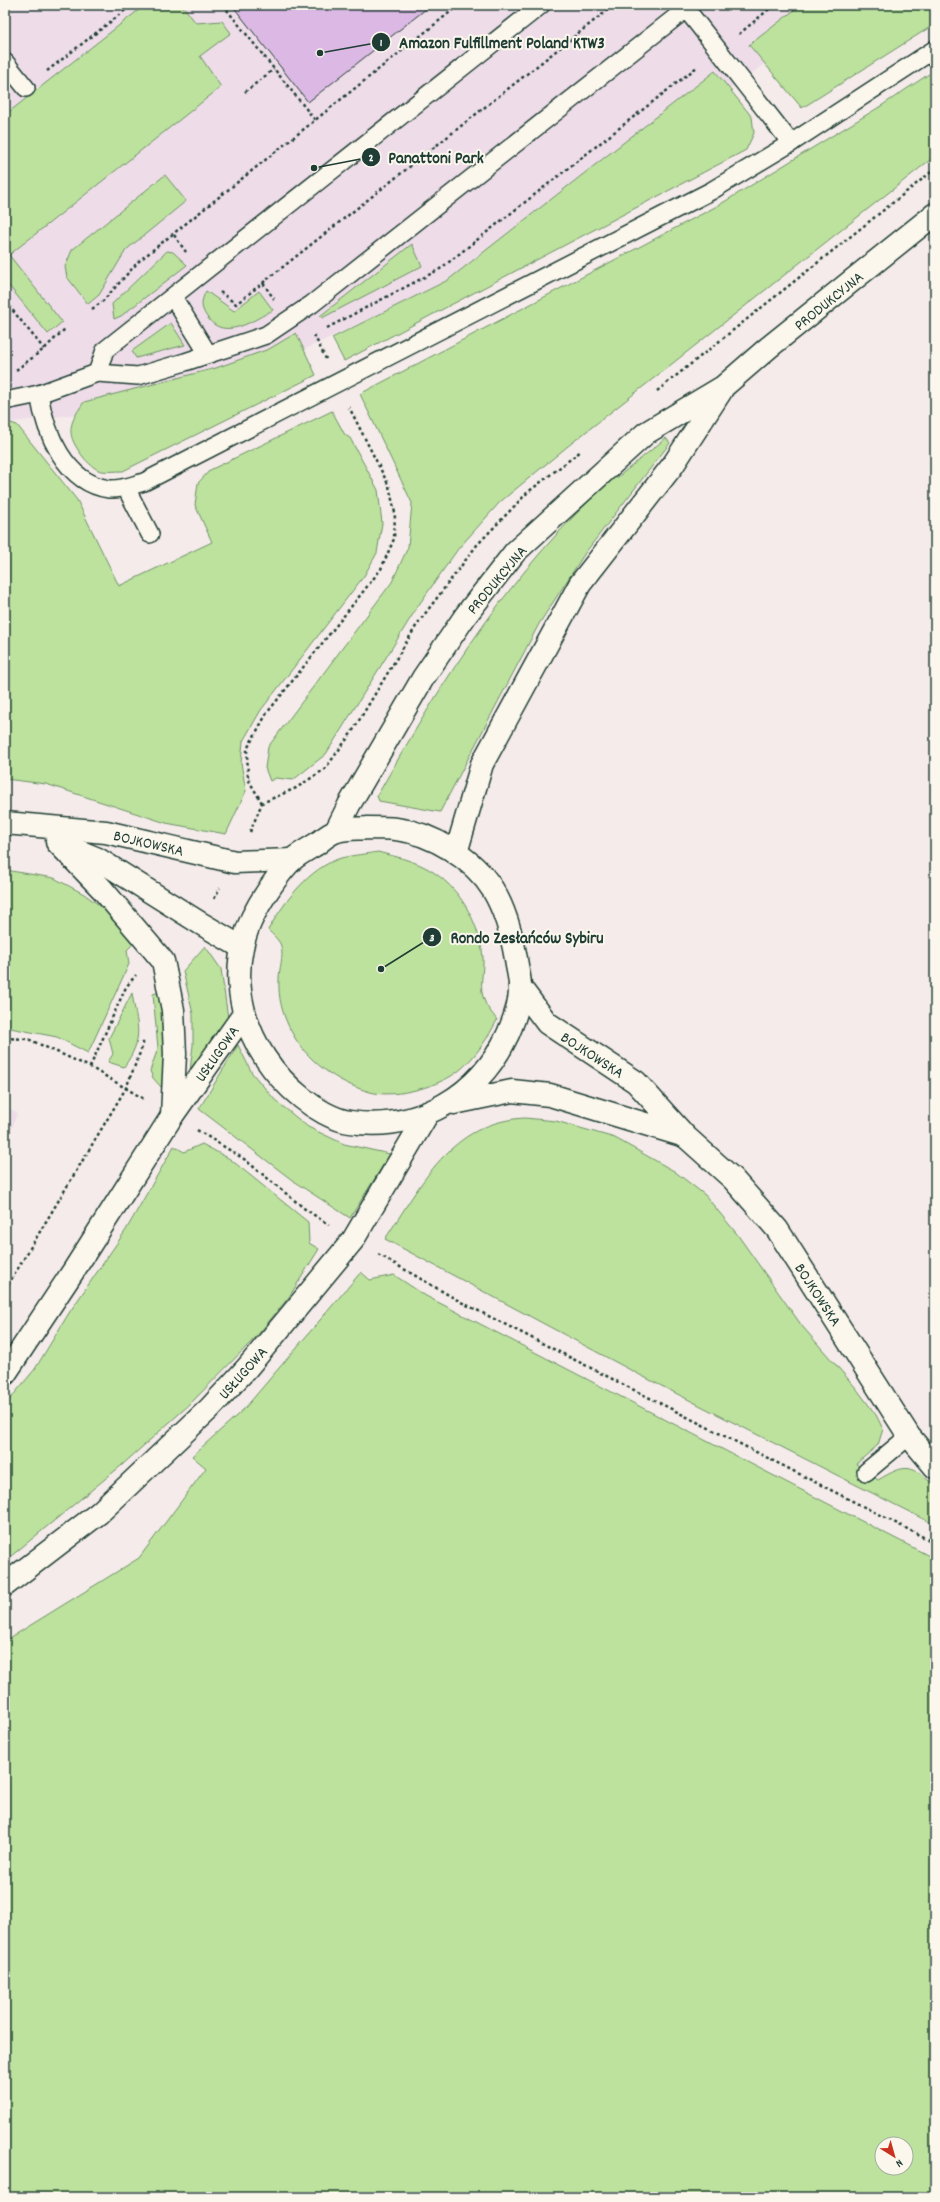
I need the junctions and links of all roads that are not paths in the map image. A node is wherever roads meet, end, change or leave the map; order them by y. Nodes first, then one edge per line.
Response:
1 (542, 5) edge
2 (685, 7) edge
3 (935, 48) edge
4 (5, 62) edge
5 (26, 88) road end
6 (791, 143) junction
7 (935, 214) edge
8 (173, 297) junction
9 (208, 354) junction
10 (97, 373) junction
11 (723, 387) junction
12 (39, 394) junction
13 (5, 401) edge
14 (126, 488) junction
15 (150, 534) dead end
16 (5, 823) edge
17 (336, 831) junction
18 (56, 842) junction
19 (456, 853) junction
20 (292, 860) junction
21 (241, 947) junction
22 (520, 987) junction
23 (244, 1014) junction
24 (437, 1109) junction
25 (172, 1116) junction
26 (685, 1136) junction
27 (5, 1374) edge
28 (909, 1436) junction
29 (935, 1467) edge
30 (866, 1472) dead end
31 (5, 1586) edge

1 - 8 lane
2 - 6 lane
2 - 9 lane
3 - 6 lane
4 - 5 lane
6 - 14 lane
7 - 11 street, PRODUKCYJNA
8 - 9 lane
8 - 10 lane
9 - 10 lane
10 - 12 lane
11 - 17 street, PRODUKCYJNA
11 - 19 street, PRODUKCYJNA
12 - 13 lane
12 - 14 lane
14 - 15 lane
16 - 18 street, BOJKOWSKA
16 - 20 street, BOJKOWSKA
17 - 19 street
17 - 20 street
18 - 21 street, BOJKOWSKA
18 - 25 street
19 - 22 street
20 - 21 street, BOJKOWSKA
21 - 23 street, BOJKOWSKA
22 - 24 street
22 - 26 street, BOJKOWSKA
23 - 24 street, BOJKOWSKA
23 - 25 street, USŁUGOWA
24 - 26 street, BOJKOWSKA
24 - 31 street, USŁUGOWA
25 - 27 street, USŁUGOWA
26 - 28 street, BOJKOWSKA
28 - 29 street, BOJKOWSKA
28 - 30 lane

